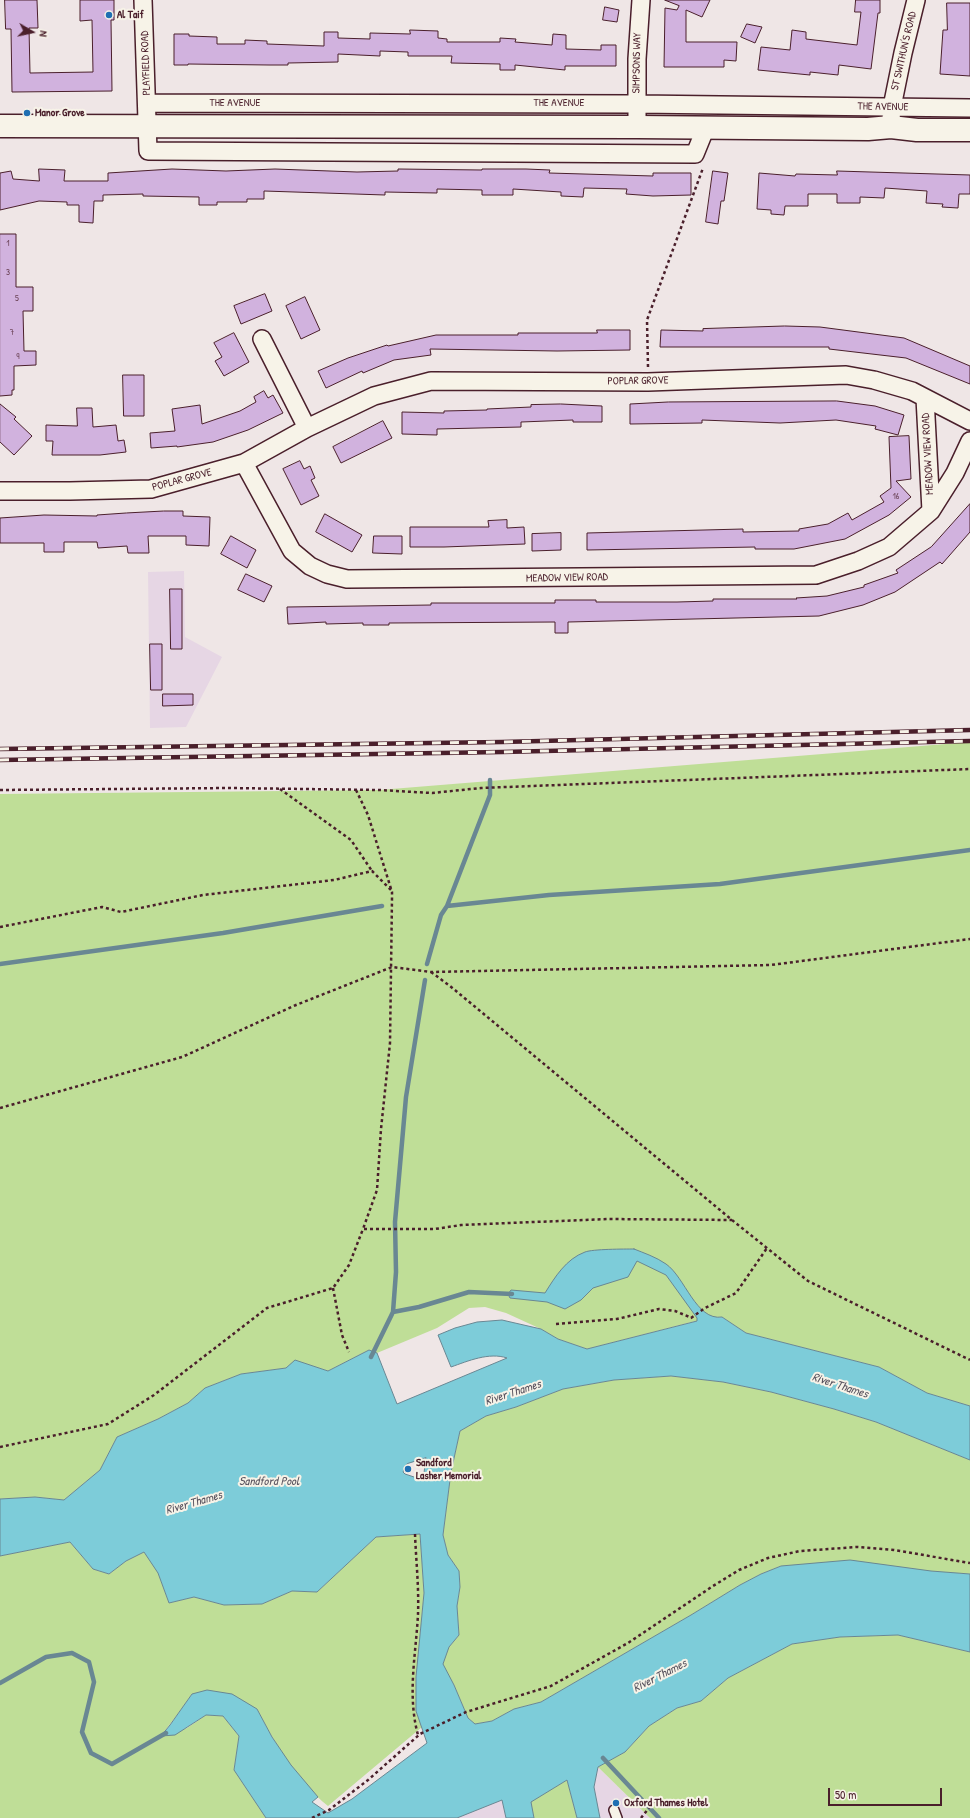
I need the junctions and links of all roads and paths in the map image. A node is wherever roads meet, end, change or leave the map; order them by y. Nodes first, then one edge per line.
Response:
1 (143, 0) edge
2 (641, 0) edge
3 (916, 0) edge
4 (147, 103) junction
5 (637, 104) junction
6 (970, 108) edge
7 (891, 117) junction
8 (0, 126) edge
9 (147, 127) junction
10 (636, 127) junction
11 (706, 127) junction
12 (970, 130) edge
13 (704, 164) dead end
14 (262, 339) dead end
15 (648, 382) junction
16 (925, 398) junction
17 (970, 421) edge
18 (307, 428) junction
19 (970, 441) edge
20 (244, 463) junction
21 (0, 491) edge
22 (931, 511) junction
23 (970, 769) edge
24 (279, 788) junction
25 (0, 790) edge
26 (355, 790) junction
27 (372, 871) junction
28 (392, 892) junction
29 (0, 927) edge
30 (970, 939) edge
31 (392, 968) junction
32 (431, 972) junction
33 (0, 1108) edge
34 (732, 1220) junction
35 (363, 1229) junction
36 (767, 1248) junction
37 (333, 1288) junction
38 (556, 1324) dead end
39 (349, 1352) dead end
40 (970, 1360) edge
41 (0, 1447) edge
42 (416, 1534) dead end
43 (970, 1563) edge
44 (419, 1735) junction
45 (656, 1799) dead end
46 (312, 1818) edge
47 (641, 1818) edge

1 - 4 street, PLAYFIELD ROAD
2 - 5 street, SIMPSONS WAY
3 - 7 street, ST SWITHUN'S ROAD
4 - 5 street, THE AVENUE
4 - 9 street, PLAYFIELD ROAD
5 - 7 street, THE AVENUE
5 - 10 street, SIMPSONS WAY
6 - 7 street, THE AVENUE
7 - 11 street, THE AVENUE
7 - 12 street, THE AVENUE
8 - 9 street, THE AVENUE
9 - 10 street, THE AVENUE
9 - 11 street
10 - 11 street, THE AVENUE
13 - 15 path
14 - 18 street
15 - 16 street, POPLAR GROVE
15 - 18 street, POPLAR GROVE
16 - 17 street, POPLAR GROVE
16 - 22 street, MEADOW VIEW ROAD
18 - 20 street, POPLAR GROVE
19 - 22 street, MEADOW VIEW ROAD
20 - 21 street, POPLAR GROVE
20 - 22 street, MEADOW VIEW ROAD
23 - 26 path
24 - 25 path
24 - 26 path
24 - 27 path
26 - 28 path
27 - 28 path
27 - 29 path
28 - 31 path
30 - 32 path
31 - 32 path
31 - 33 path
31 - 35 path
32 - 34 path
34 - 35 path
34 - 36 path
35 - 37 path
36 - 38 path
36 - 40 path
37 - 39 path
37 - 41 path
42 - 44 path
43 - 44 path
44 - 46 path
45 - 47 path

